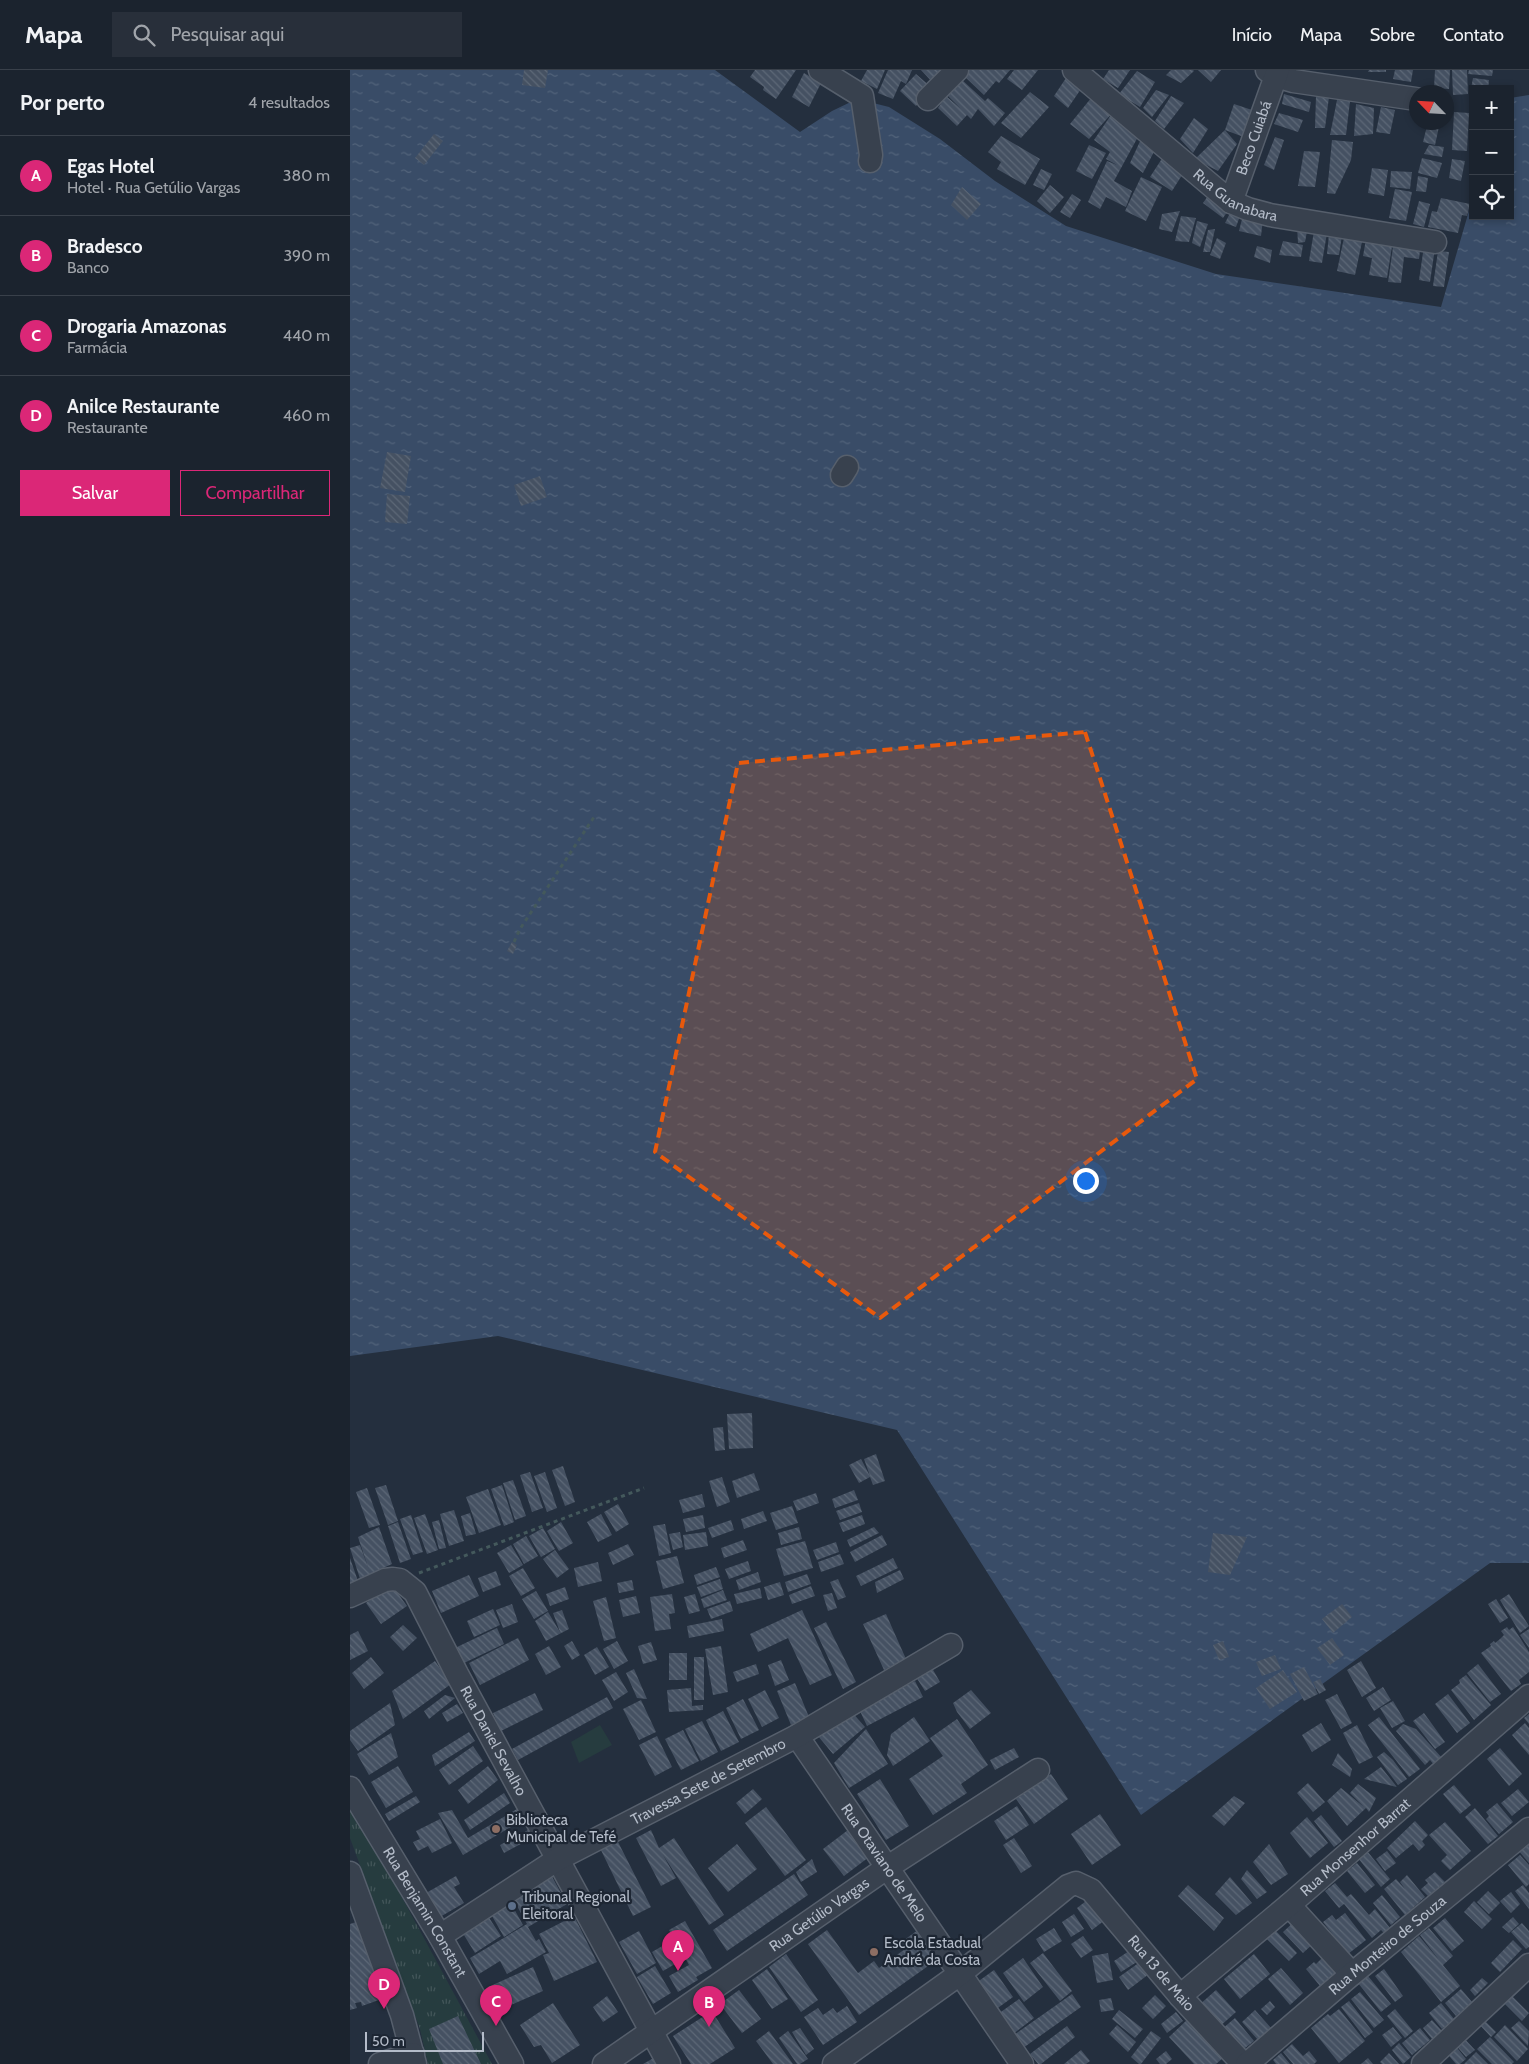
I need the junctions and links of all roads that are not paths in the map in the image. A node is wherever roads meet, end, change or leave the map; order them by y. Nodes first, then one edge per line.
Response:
1 (820, 70) edge
2 (957, 70) edge
3 (1074, 70) edge
4 (1274, 72) edge
5 (1409, 98) edge
6 (928, 99) dead end
7 (870, 158) dead end
8 (1231, 202) junction
9 (1435, 242) dead end
10 (350, 1596) edge
11 (951, 1645) dead end
12 (1529, 1696) edge
13 (797, 1736) junction
14 (1038, 1770) dead end
15 (351, 1792) edge
16 (1529, 1829) edge
17 (558, 1859) junction
18 (888, 1867) junction
19 (350, 1872) edge
20 (1288, 1906) junction
21 (358, 1914) edge
22 (440, 1936) junction
23 (1529, 1965) edge
24 (961, 1973) junction
25 (1352, 1974) junction
26 (1180, 1996) junction
27 (651, 2032) junction
28 (414, 2059) edge
29 (380, 2064) edge
30 (512, 2064) edge
31 (604, 2064) edge
32 (669, 2064) edge
33 (834, 2064) edge
34 (1022, 2064) edge
35 (1245, 2064) edge
36 (1423, 2064) edge

1 - 7 street
2 - 6 street
3 - 8 street, Rua Guanabara
4 - 5 street
4 - 8 street, Beco Cuiabá
8 - 9 street, Rua Guanabara
10 - 17 street, Rua Daniel Sevalho
11 - 13 street, Travessa Sete de Setembro
12 - 20 street, Rua Monsenhor Barrat
13 - 17 street, Travessa Sete de Setembro
13 - 18 street, Rua Otaviano de Melo
14 - 18 street, Rua Getúlio Vargas
15 - 22 street, Rua Benjamin Constant
16 - 25 street, Rua Monteiro de Souza
17 - 22 street, Travessa Sete de Setembro
17 - 27 street, Rua Daniel Sevalho
18 - 24 street, Rua Otaviano de Melo
18 - 27 street, Rua Getúlio Vargas
19 - 21 street
20 - 25 street
20 - 26 street, Rua Monsenhor Barrat
21 - 28 street
22 - 30 street, Rua Benjamin Constant
23 - 36 street
24 - 26 street, Rua 13 de Maio
24 - 33 street
24 - 34 street, Rua Otaviano de Melo
25 - 35 street, Rua Monteiro de Souza
26 - 35 street, Rua 13 de Maio
27 - 31 street, Rua Getúlio Vargas
27 - 32 street, Rua Daniel Sevalho
28 - 29 street

